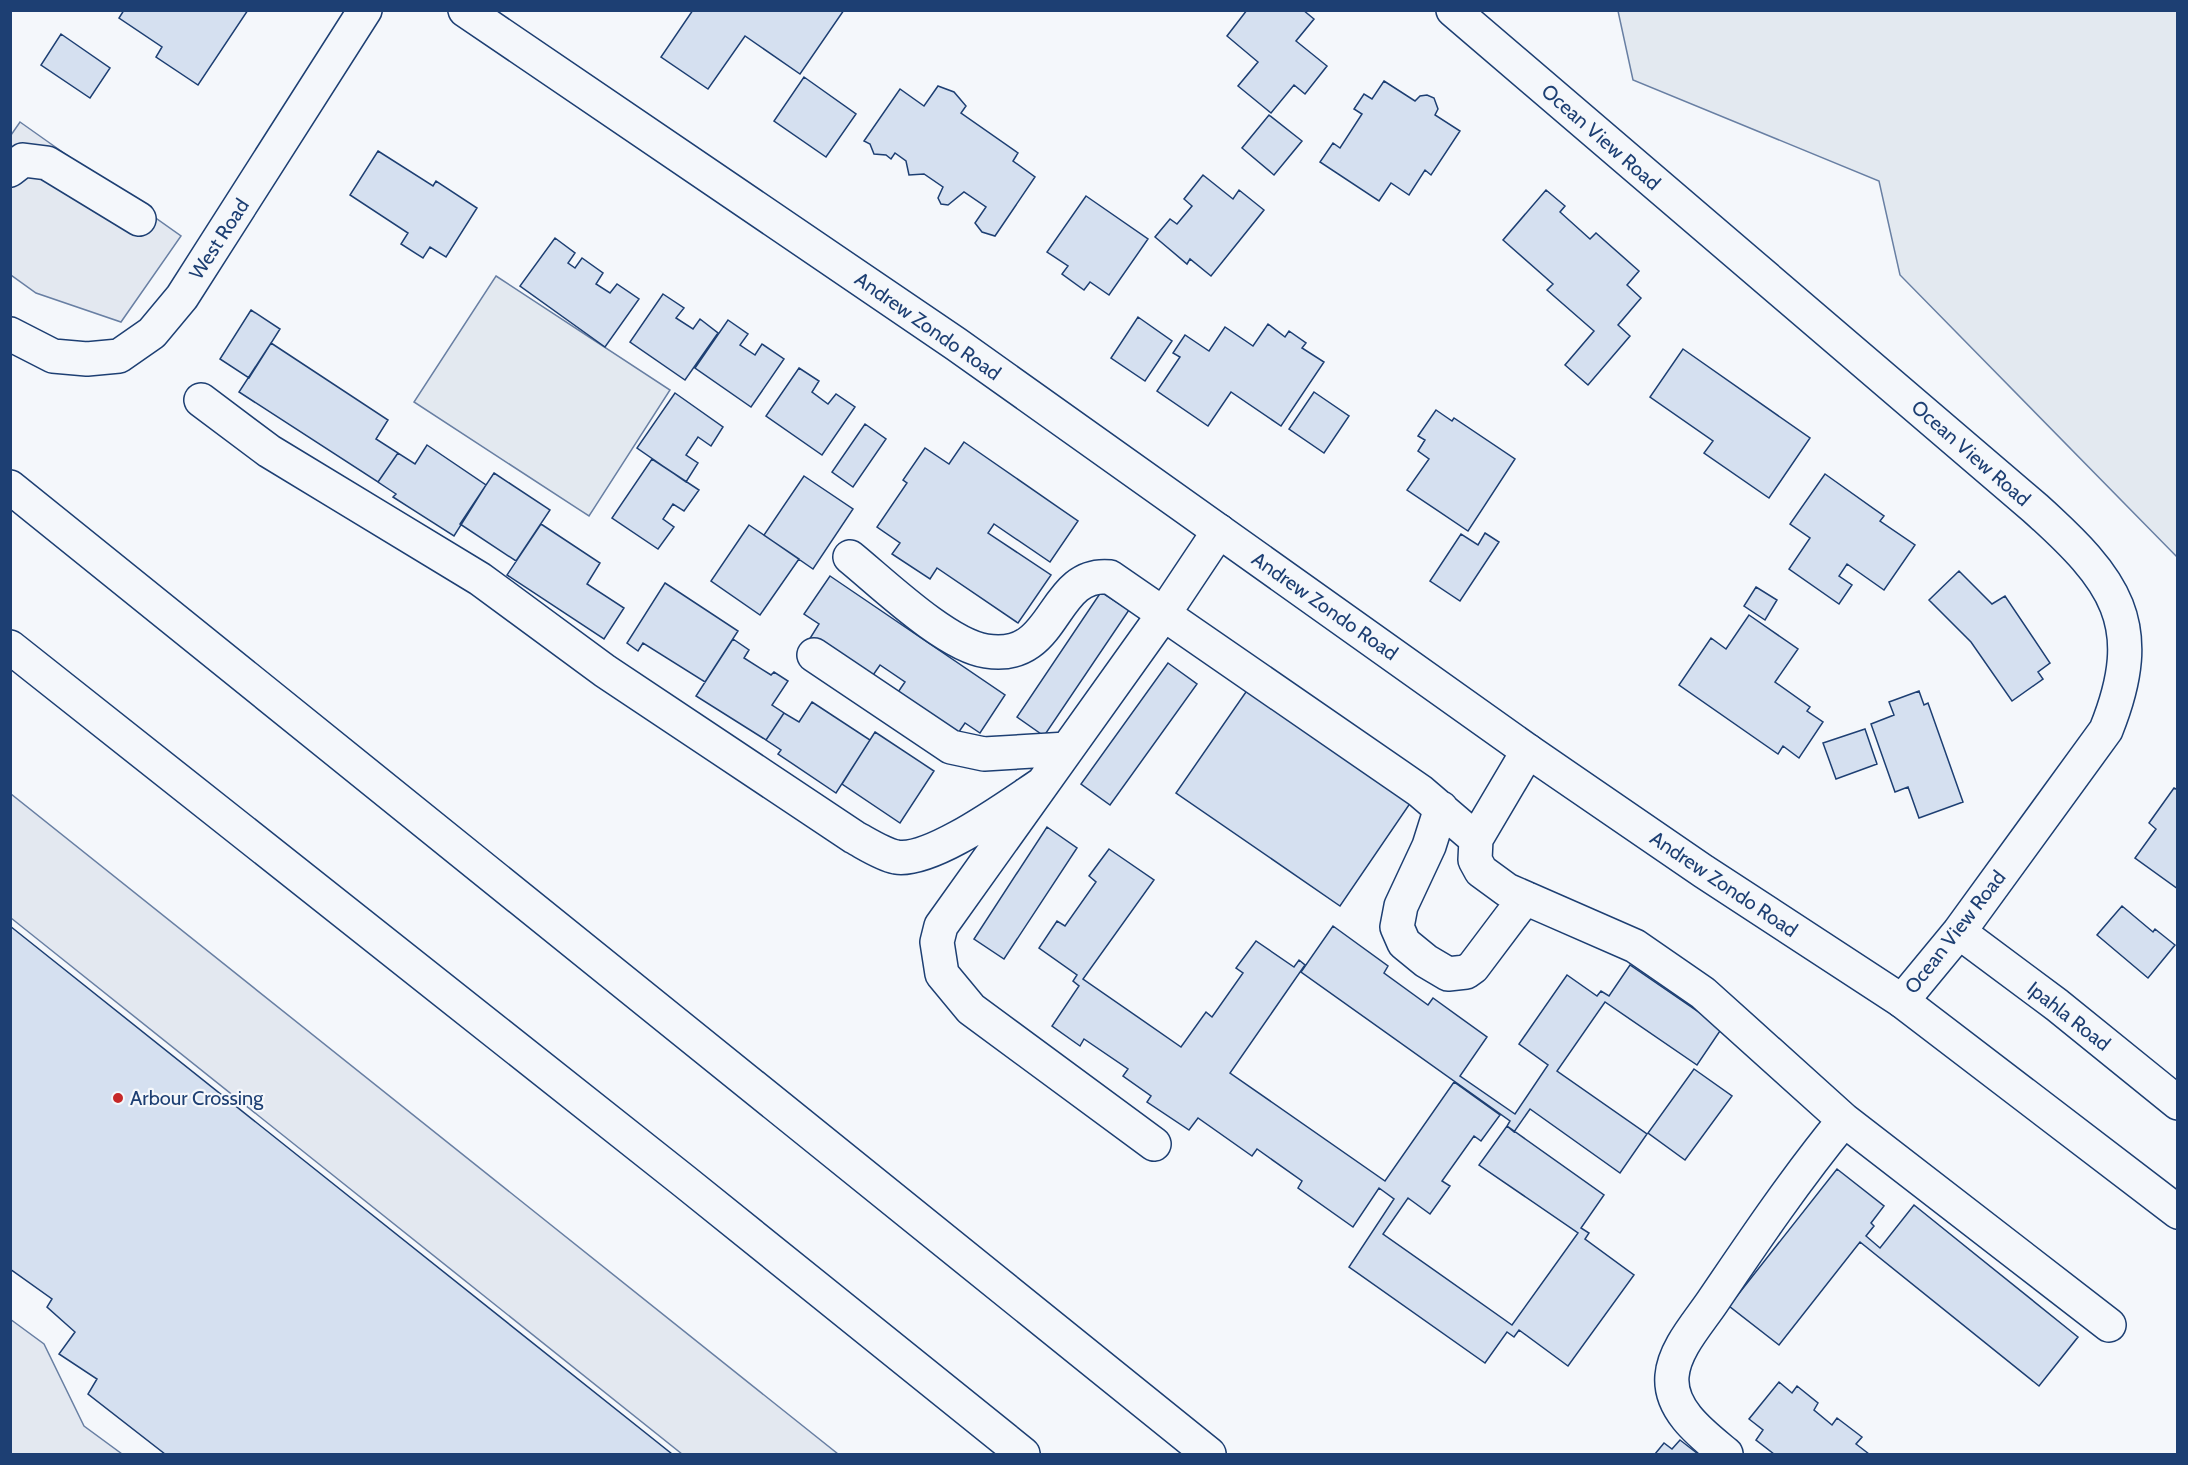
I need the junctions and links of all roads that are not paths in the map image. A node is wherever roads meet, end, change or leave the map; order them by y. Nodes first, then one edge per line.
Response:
1 (365, 10) edge
2 (465, 10) edge
3 (1453, 10) edge
4 (10, 170) edge
5 (140, 219) dead end
6 (10, 334) edge
7 (201, 400) dead end
8 (10, 487) edge
9 (1219, 531) junction
10 (850, 557) dead end
11 (1162, 615) junction
12 (10, 647) edge
13 (814, 655) dead end
14 (1067, 750) junction
15 (1528, 751) junction
16 (1042, 784) junction
17 (1441, 808) junction
18 (1476, 839) junction
19 (1525, 898) junction
20 (1959, 932) junction
21 (1902, 1001) junction
22 (2178, 1102) edge
23 (1844, 1120) junction
24 (1154, 1144) dead end
25 (2178, 1212) edge
26 (2109, 1324) dead end
27 (1023, 1455) edge
28 (1209, 1455) edge
29 (1726, 1455) edge

1 - 6 main road, West Road
2 - 9 main road, Andrew Zondo Road
3 - 20 main road, Ocean View Road
4 - 5 main road
7 - 16 main road
8 - 28 main road
9 - 11 main road
9 - 15 main road, Andrew Zondo Road
10 - 11 main road
11 - 14 main road
11 - 17 main road
12 - 27 main road
13 - 14 main road
14 - 16 main road
15 - 18 main road
15 - 21 main road, Andrew Zondo Road
16 - 24 main road
17 - 18 main road
17 - 19 main road
18 - 19 main road
19 - 23 main road
20 - 21 main road, Ocean View Road
20 - 22 main road, Ipahla Road
21 - 25 main road, Andrew Zondo Road
23 - 26 main road
23 - 29 main road

